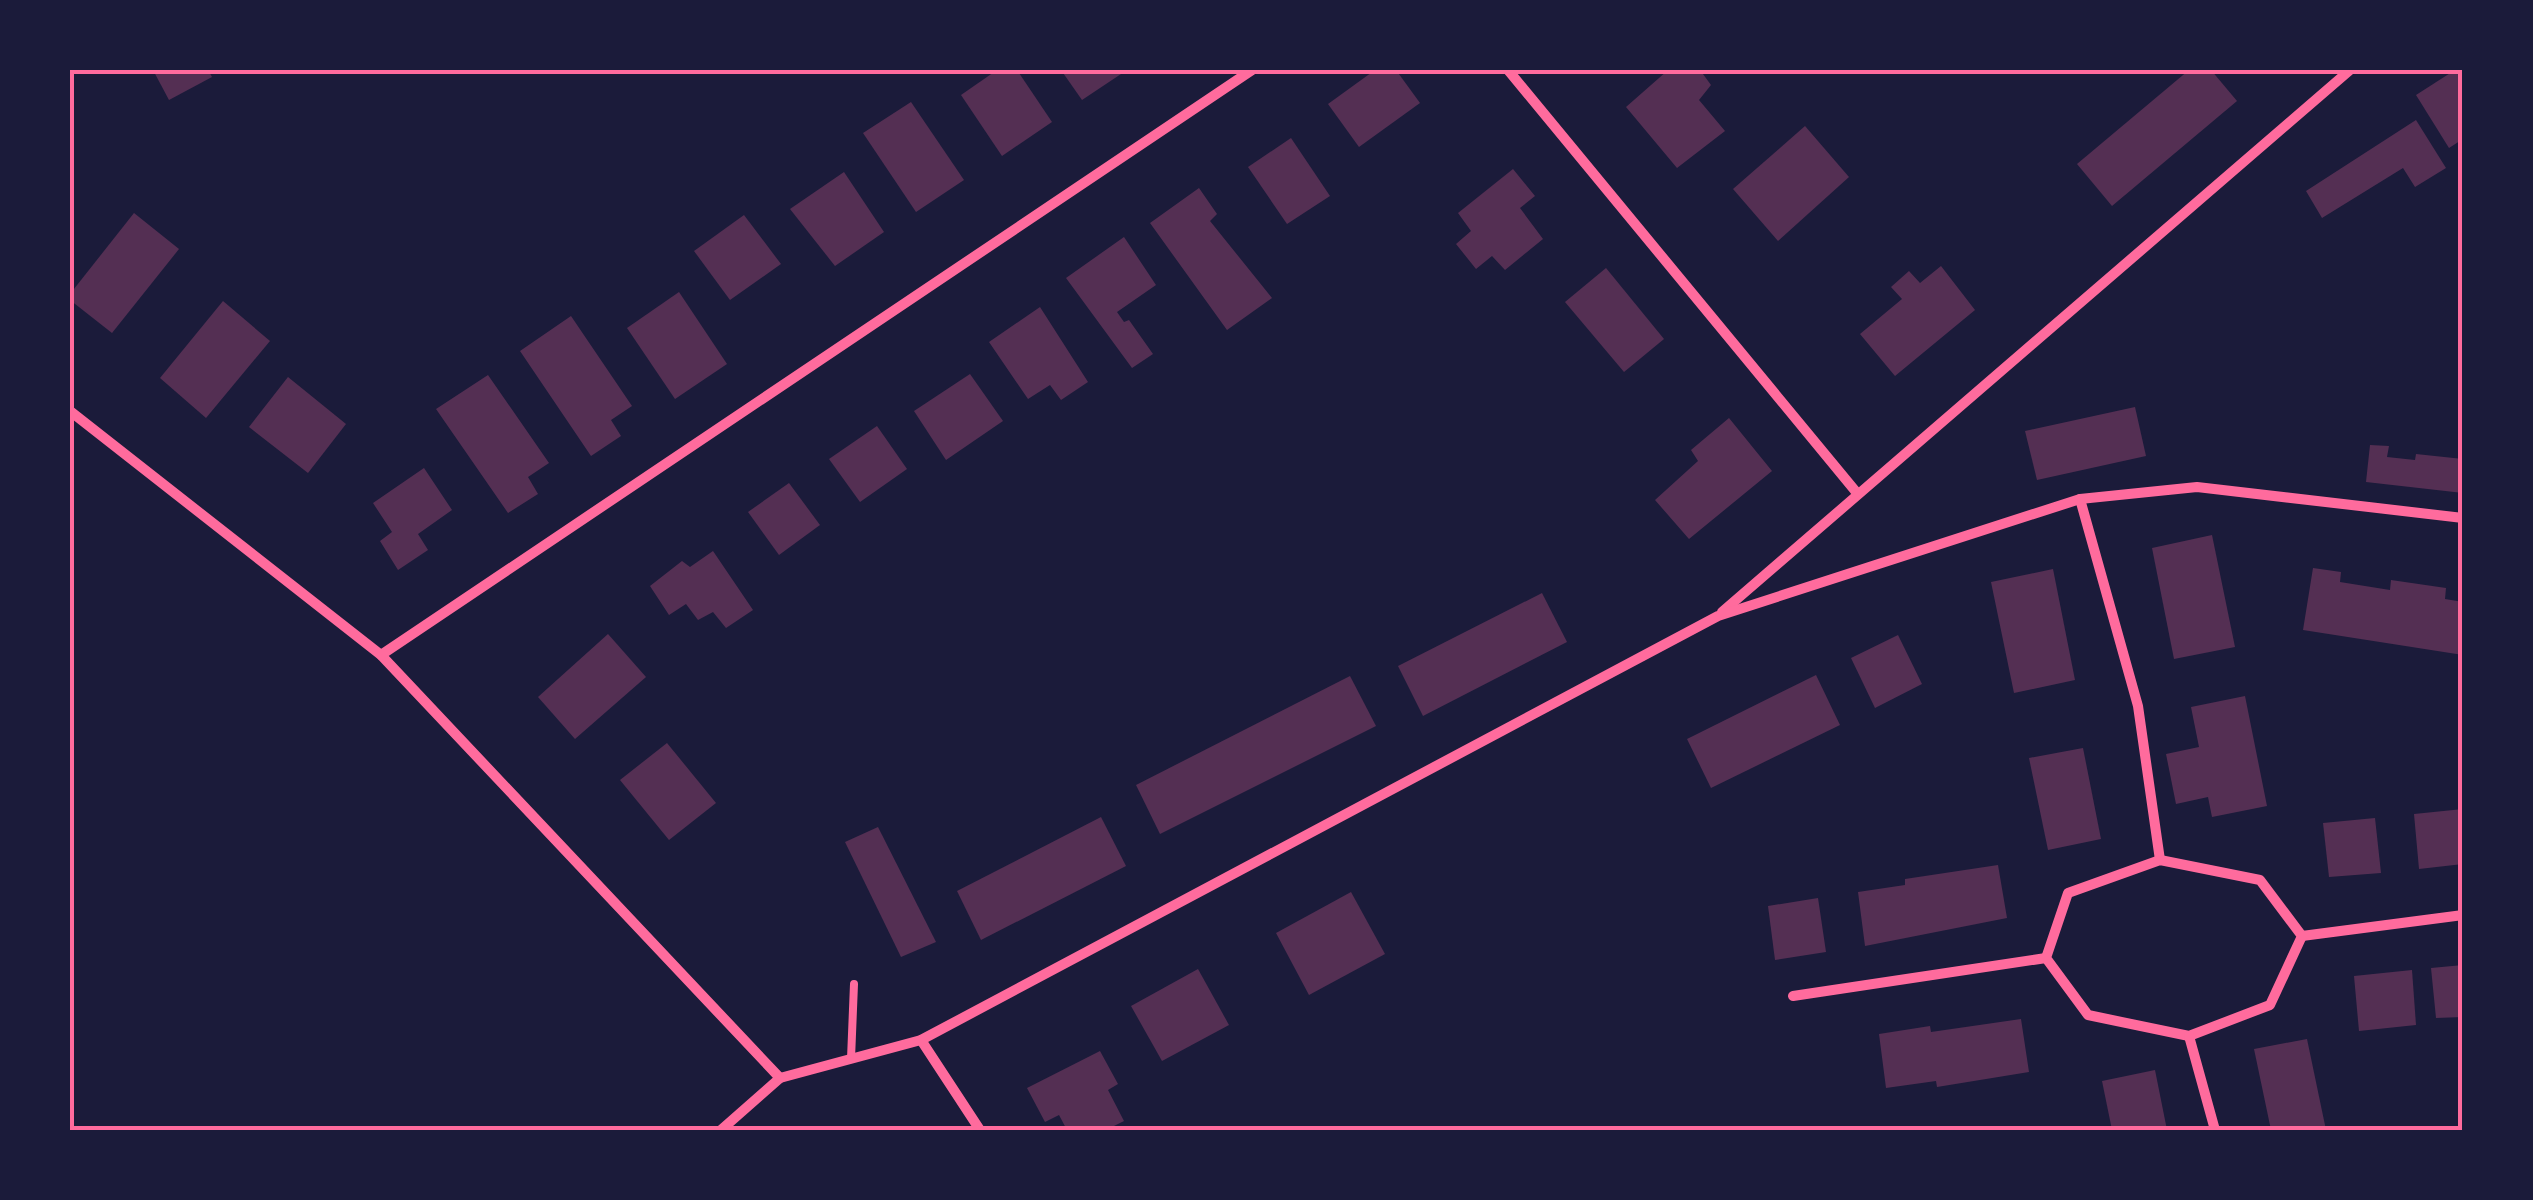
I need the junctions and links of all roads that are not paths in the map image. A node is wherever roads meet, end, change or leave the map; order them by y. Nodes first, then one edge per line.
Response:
1 (1252, 70) edge
2 (1508, 70) edge
3 (2350, 70) edge
4 (70, 410) edge
5 (1857, 493) junction
6 (2080, 499) junction
7 (2463, 518) edge
8 (1718, 616) junction
9 (381, 655) junction
10 (2160, 860) junction
11 (2463, 916) edge
12 (2302, 936) junction
13 (2046, 958) junction
14 (854, 984) dead end
15 (1792, 996) dead end
16 (2189, 1036) junction
17 (922, 1040) junction
18 (851, 1059) junction
19 (780, 1078) junction
20 (722, 1130) edge
21 (980, 1130) edge
22 (2214, 1130) edge

1 - 9 street
2 - 5 street
3 - 5 street
4 - 9 street
5 - 8 street
6 - 7 street
6 - 8 street
6 - 10 street
8 - 17 street
9 - 19 street
10 - 12 street
10 - 13 street
11 - 12 street
12 - 16 street
13 - 15 street
13 - 16 street
14 - 18 lane
16 - 22 street
17 - 18 street
17 - 21 street
18 - 19 street
19 - 20 street

